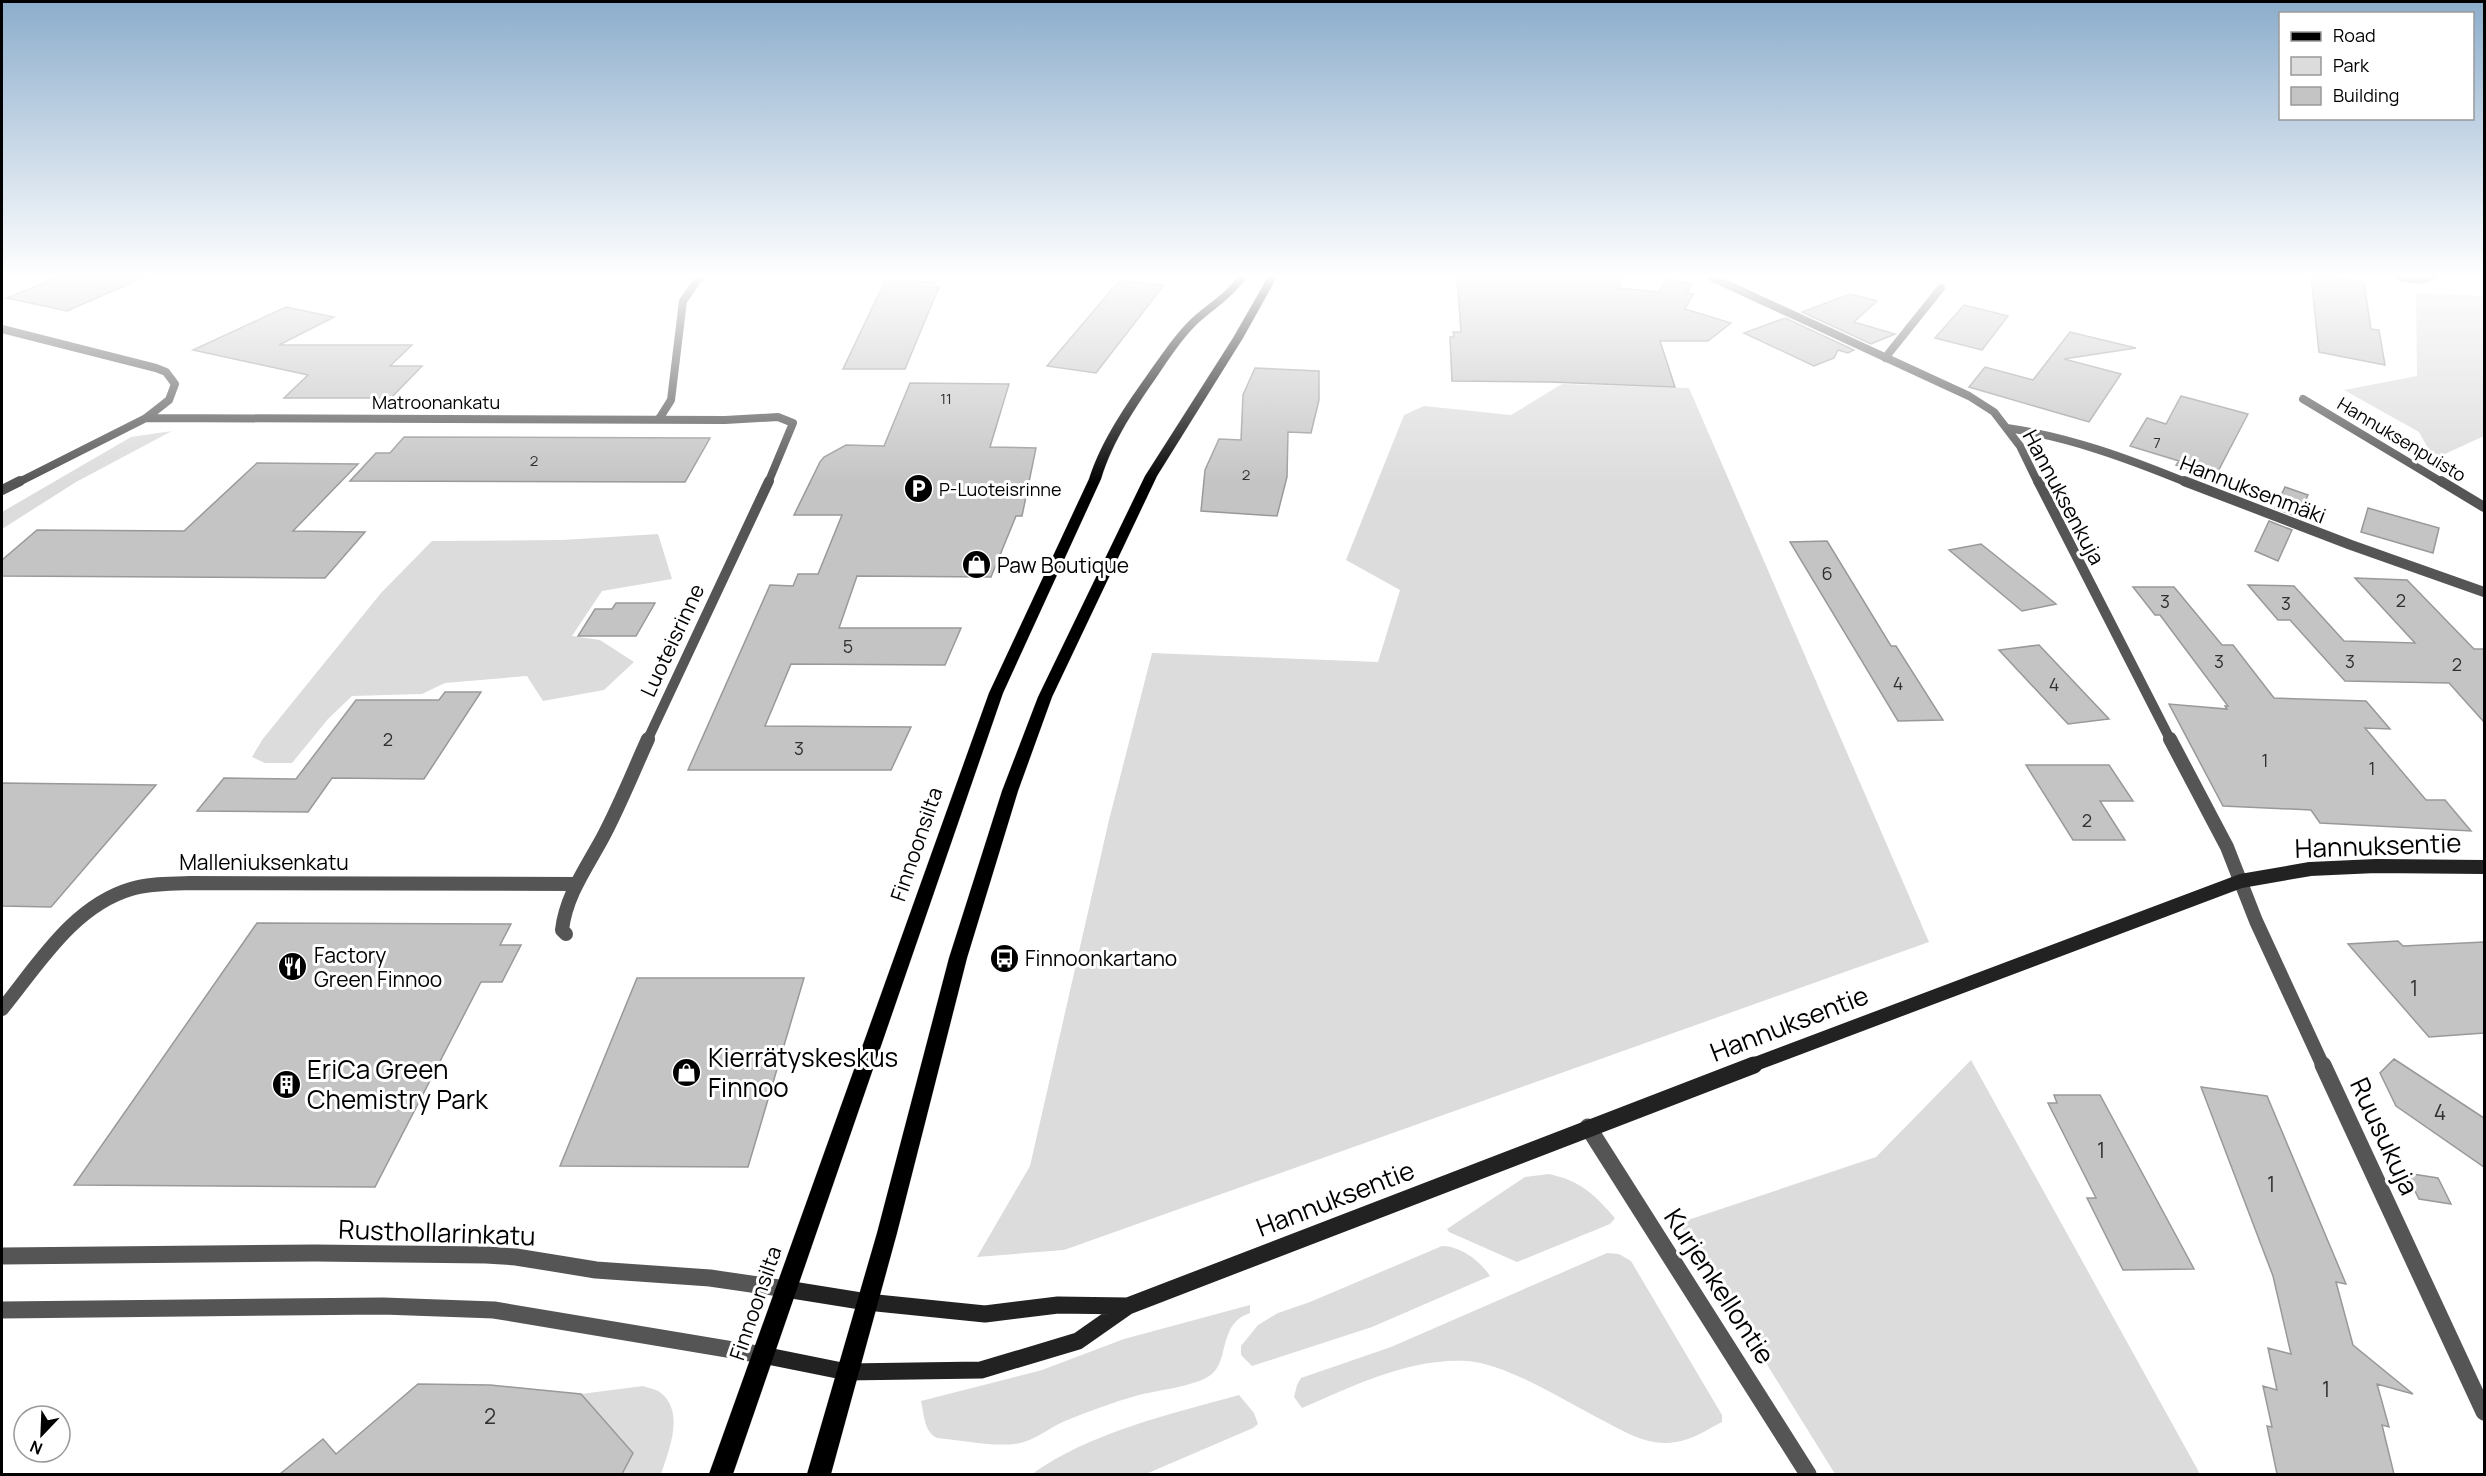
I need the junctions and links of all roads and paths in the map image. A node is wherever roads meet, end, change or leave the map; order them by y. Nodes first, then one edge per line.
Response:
1 (70, 346) edge
2 (678, 346) edge
3 (1173, 346) edge
4 (1233, 346) edge
5 (1859, 346) edge
6 (1895, 346) edge
7 (1885, 358) junction
8 (2303, 399) dead end
9 (146, 418) junction
10 (659, 419) junction
11 (725, 420) joint
12 (2007, 428) junction
13 (2, 490) edge
14 (2484, 507) edge
15 (2484, 591) edge
16 (2484, 867) edge
17 (2241, 881) junction
18 (576, 884) junction
19 (566, 933) dead end
20 (2, 1009) edge
21 (1588, 1127) junction
22 (2, 1256) edge
23 (786, 1289) junction
24 (867, 1302) junction
25 (1128, 1306) junction
26 (2, 1310) edge
27 (763, 1355) junction
28 (847, 1372) junction
29 (2484, 1412) edge
30 (721, 1474) edge
31 (819, 1474) edge
32 (1808, 1474) edge

1 - 9 street
2 - 10 street
3 - 23 main road, Finnoonsilta
4 - 24 main road
5 - 7 street, Hannuksenkuja
6 - 7 street
7 - 12 street, Hannuksenkuja
8 - 14 street, Hannuksenpuisto
9 - 10 street, Matroonankatu
9 - 13 street
10 - 11 street, Matroonankatu
11 - 18 street, Luoteisrinne
12 - 15 street, Hannuksenmäki
12 - 17 street, Hannuksenkuja
16 - 17 street, Hannuksentie
17 - 21 street, Hannuksentie
17 - 29 street, Ruusukuja
18 - 19 street, Luoteisrinne
18 - 20 street, Malleniuksenkatu
21 - 25 street, Hannuksentie
21 - 32 street, Kurjenkellontie
22 - 23 street, Rusthollarinkatu
23 - 24 street, Rusthollarinkatu
23 - 27 main road, Finnoonsilta
24 - 25 street, Hannuksentie
24 - 28 main road
25 - 28 street, Hannuksentie
26 - 27 street
27 - 28 street, Hannuksentie
27 - 30 main road, Finnoonsilta
28 - 31 main road

